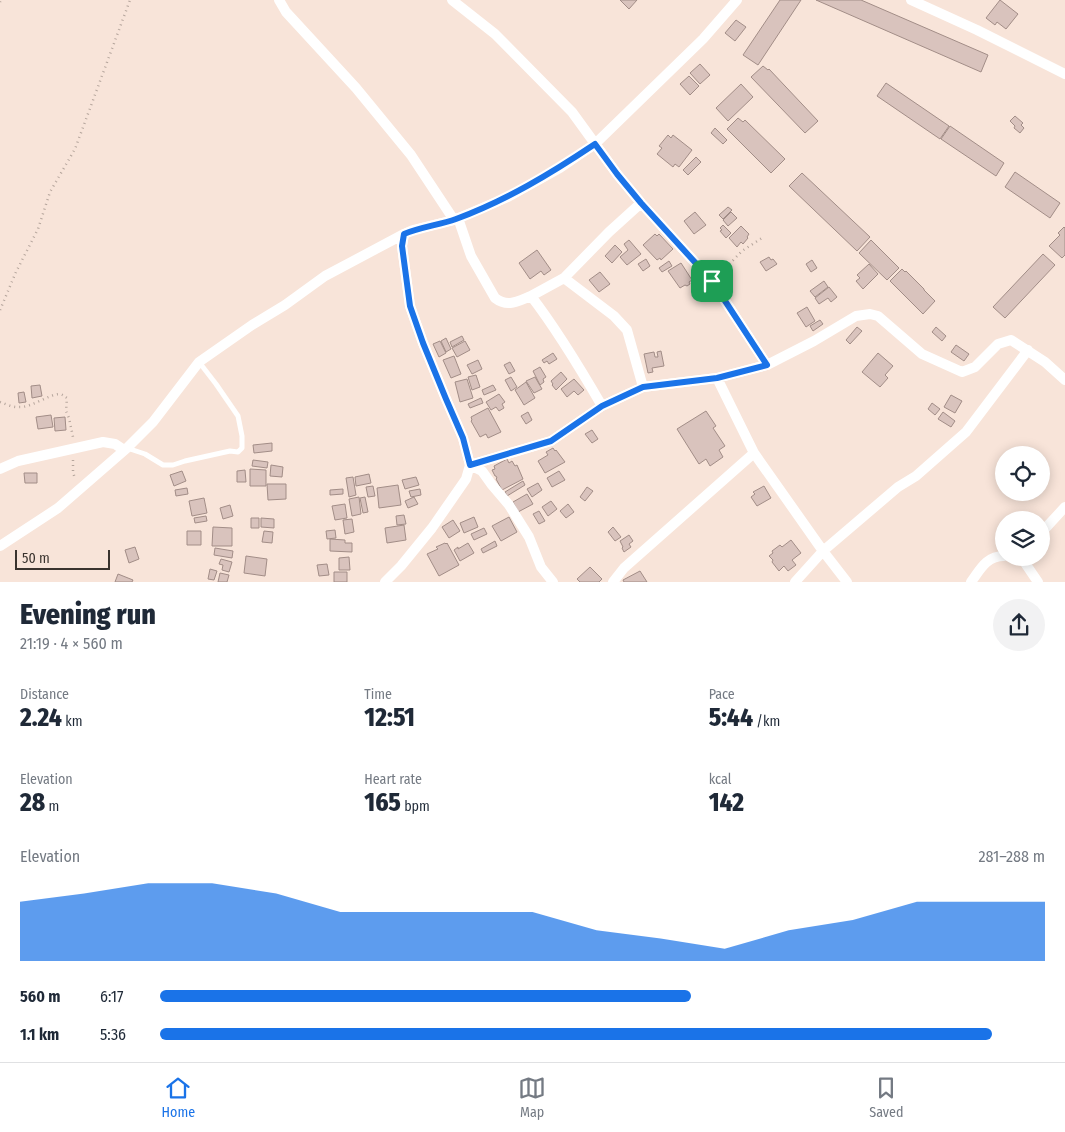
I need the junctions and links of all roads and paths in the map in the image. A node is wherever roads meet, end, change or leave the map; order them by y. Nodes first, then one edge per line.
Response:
1 (130, 0) edge
2 (279, 0) edge
3 (452, 0) edge
4 (737, 0) edge
5 (911, 0) edge
6 (1065, 74) edge
7 (595, 144) junction
8 (641, 203) junction
9 (456, 219) junction
10 (404, 234) junction
11 (762, 238) dead end
12 (564, 278) junction
13 (712, 281) junction
14 (531, 296) junction
15 (0, 310) edge
16 (1028, 350) junction
17 (199, 362) junction
18 (767, 365) junction
19 (717, 378) junction
20 (1065, 380) edge
21 (643, 387) junction
22 (0, 402) edge
23 (602, 406) junction
24 (74, 449) junction
25 (125, 449) junction
26 (754, 453) junction
27 (470, 465) junction
28 (0, 469) edge
29 (78, 490) junction
30 (1065, 507) edge
31 (1050, 523) edge
32 (0, 546) edge
33 (823, 551) junction
34 (995, 556) edge
35 (1026, 566) edge
36 (384, 582) edge
37 (553, 582) edge
38 (613, 582) edge
39 (795, 582) edge
40 (847, 582) edge
41 (970, 582) edge
42 (1038, 582) edge

1 - 15 path
2 - 9 street
3 - 7 street
4 - 7 street
5 - 6 street
7 - 8 street
7 - 9 street
8 - 12 street
8 - 13 street
9 - 10 street
9 - 14 street
10 - 17 street
10 - 27 street
11 - 13 path
12 - 14 street
12 - 21 street
13 - 18 street
14 - 23 street
16 - 18 street
16 - 20 street
16 - 33 street
17 - 25 street
17 - 25 lane
18 - 19 street
19 - 21 street
19 - 26 street
21 - 23 street
22 - 24 path
23 - 27 street
24 - 25 street
24 - 28 street
24 - 29 path
25 - 29 street
26 - 33 street
26 - 38 street
27 - 36 street
27 - 37 street
29 - 32 street
30 - 31 street
33 - 39 street
33 - 40 street
34 - 41 street
35 - 42 street

